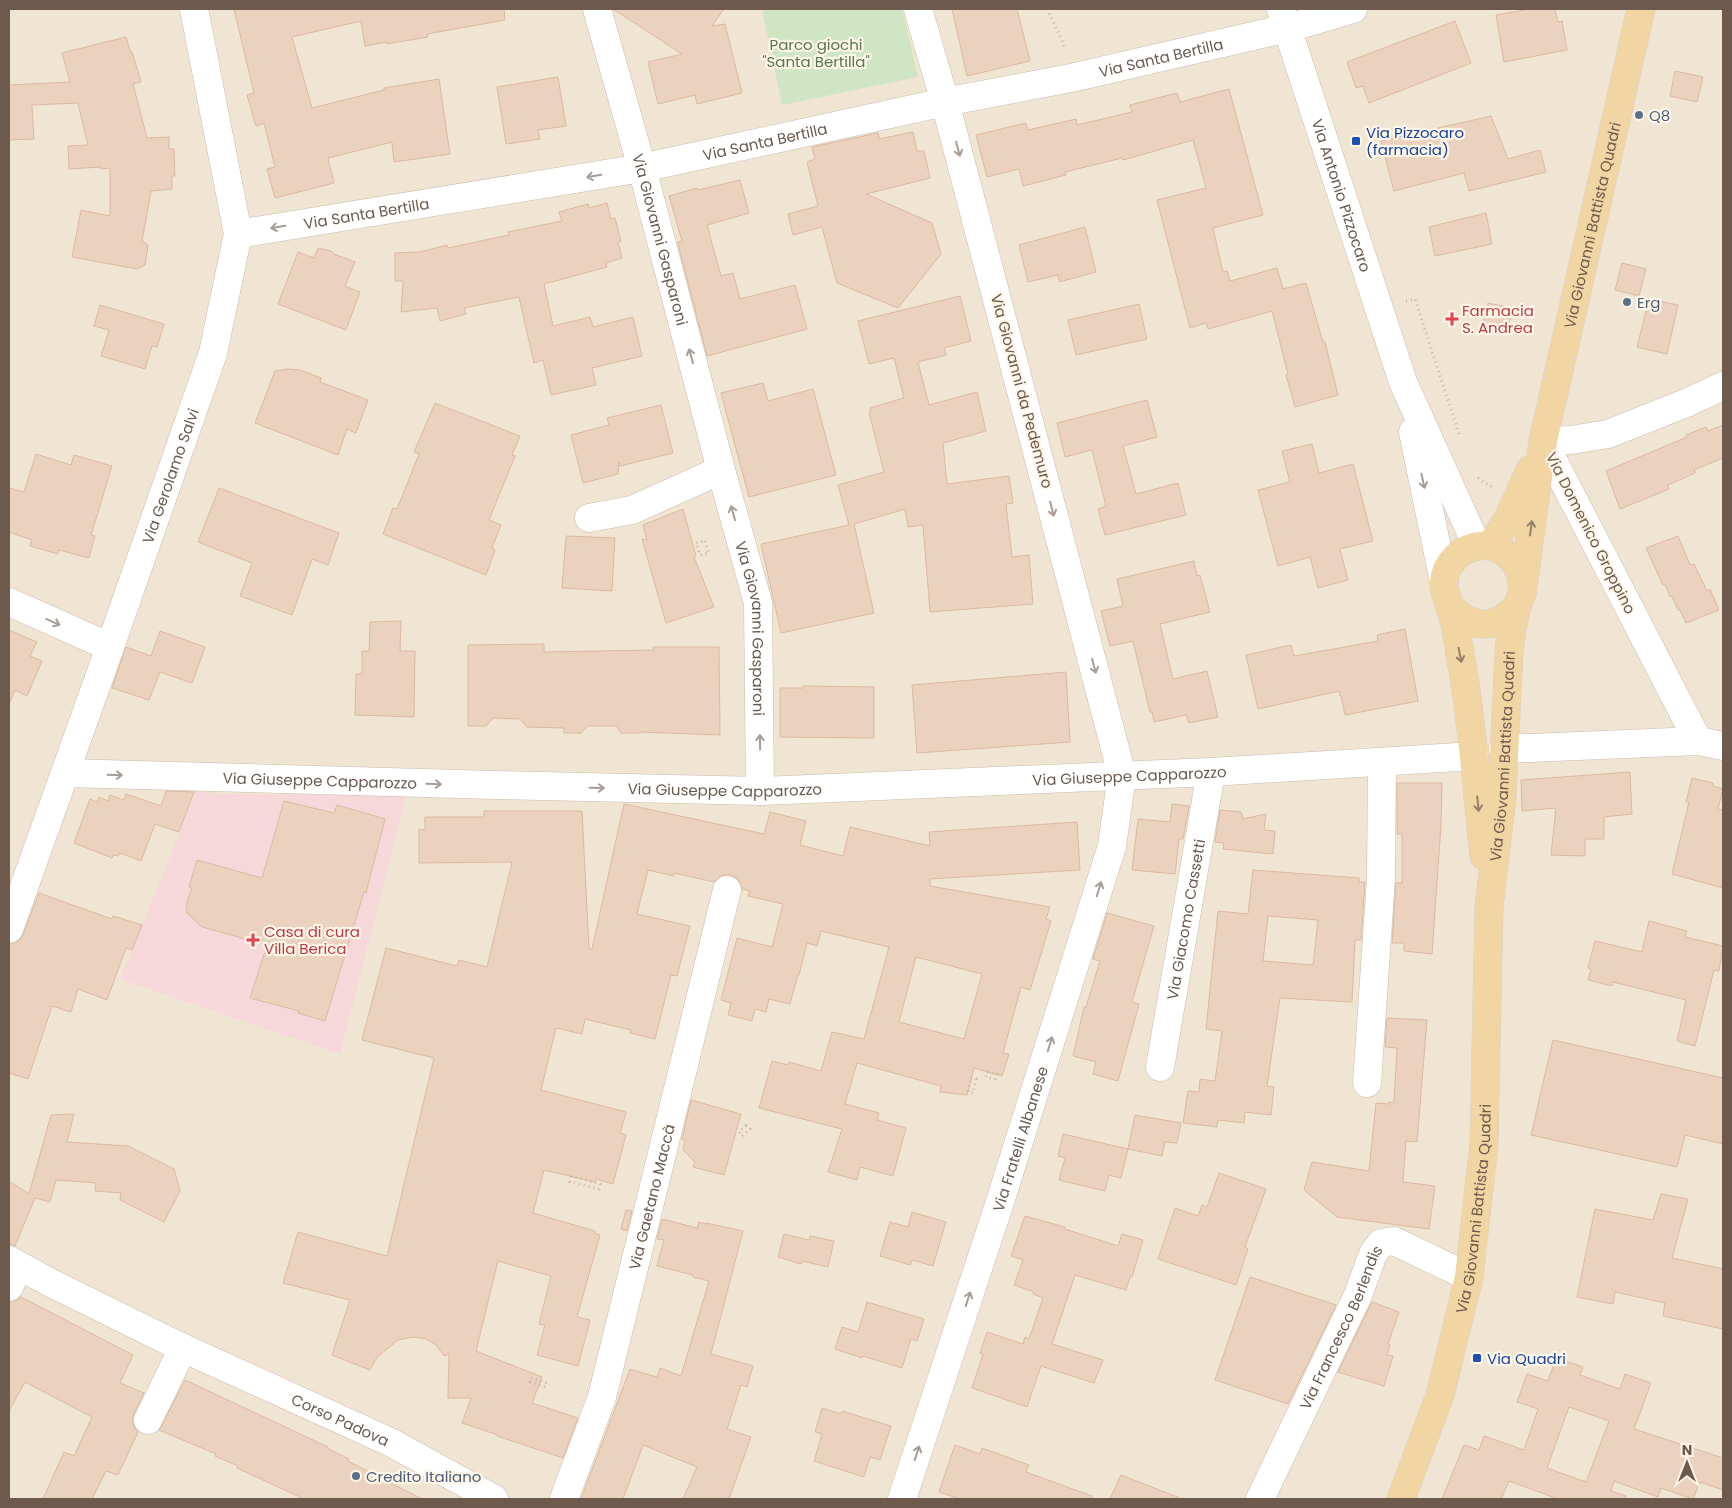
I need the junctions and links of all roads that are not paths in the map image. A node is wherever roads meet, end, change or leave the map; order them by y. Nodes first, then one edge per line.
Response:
1 (194, 9) edge
2 (597, 9) edge
3 (918, 9) edge
4 (1353, 9) edge
5 (1641, 9) edge
6 (1285, 18) edge
7 (945, 102) junction
8 (642, 168) junction
9 (238, 234) junction
10 (1403, 382) junction
11 (1723, 386) edge
12 (1543, 441) junction
13 (721, 470) junction
14 (589, 518) dead end
15 (1483, 546) junction
16 (1447, 594) junction
17 (1519, 600) junction
18 (9, 602) edge
19 (110, 647) junction
20 (1711, 744) edge
21 (1503, 749) junction
22 (1474, 756) junction
23 (1382, 762) junction
24 (1210, 772) junction
25 (66, 773) junction
26 (1122, 775) junction
27 (760, 791) junction
28 (727, 890) dead end
29 (1489, 907) junction
30 (9, 929) edge
31 (1160, 1066) dead end
32 (1367, 1083) dead end
33 (12, 1271) edge
34 (1469, 1278) junction
35 (183, 1348) junction
36 (148, 1420) dead end
37 (494, 1499) edge
38 (564, 1499) edge
39 (902, 1499) edge
40 (1260, 1499) edge
41 (1401, 1499) edge

1 - 9 street, Via Gerolamo Salvi
2 - 8 street, Via Giovanni Gasparoni
3 - 7 street, Via Giovanni da Pedemuro
4 - 6 street, Via Santa Bertilla
5 - 12 main road, Via Giovanni Battista Quadri
6 - 7 street, Via Santa Bertilla
6 - 10 street, Via Antonio Pizzocaro
7 - 8 street, Via Santa Bertilla
7 -> 26 street, Via Giovanni da Pedemuro
8 -> 9 street, Via Santa Bertilla
13 -> 8 street, Via Giovanni Gasparoni
9 - 19 street, Via Gerolamo Salvi
10 - 15 street, Via Antonio Pizzocaro
10 -> 16 street, Via Antonio Pizzocaro
11 - 12 street, Via Domenico Groppino
12 - 15 main road, Via Giovanni Battista Quadri
17 -> 12 main road, Via Giovanni Battista Quadri
12 - 20 street, Via Domenico Groppino
13 - 14 street
27 -> 13 street, Via Giovanni Gasparoni
15 - 16 main road, Via Giovanni Battista Quadri
15 - 17 main road, Via Giovanni Battista Quadri
16 - 17 main road
16 -> 22 main road, Via Giovanni Battista Quadri
17 - 21 main road, Via Giovanni Battista Quadri
18 -> 19 street
19 - 25 street, Via Gerolamo Salvi
20 - 21 street
21 - 29 main road, Via Giovanni Battista Quadri
22 - 23 street, Via Giuseppe Capparozzo
22 -> 29 main road, Via Giovanni Battista Quadri
23 - 24 street, Via Giuseppe Capparozzo
23 - 32 street
24 - 26 street, Via Giuseppe Capparozzo
24 - 31 street, Via Giacomo Cassetti
25 -> 27 street, Via Giuseppe Capparozzo
25 - 30 street, Via Gerolamo Salvi
26 - 27 street, Via Giuseppe Capparozzo
39 -> 26 street, Via Fratelli Albanese
28 - 38 street, Via Gaetano Maccà
29 - 34 main road, Via Giovanni Battista Quadri
33 - 35 street, Corso Padova
34 - 40 street, Via Francesco Berlendis
34 - 41 main road, Via Giovanni Battista Quadri
35 - 36 street
35 - 37 street, Corso Padova

